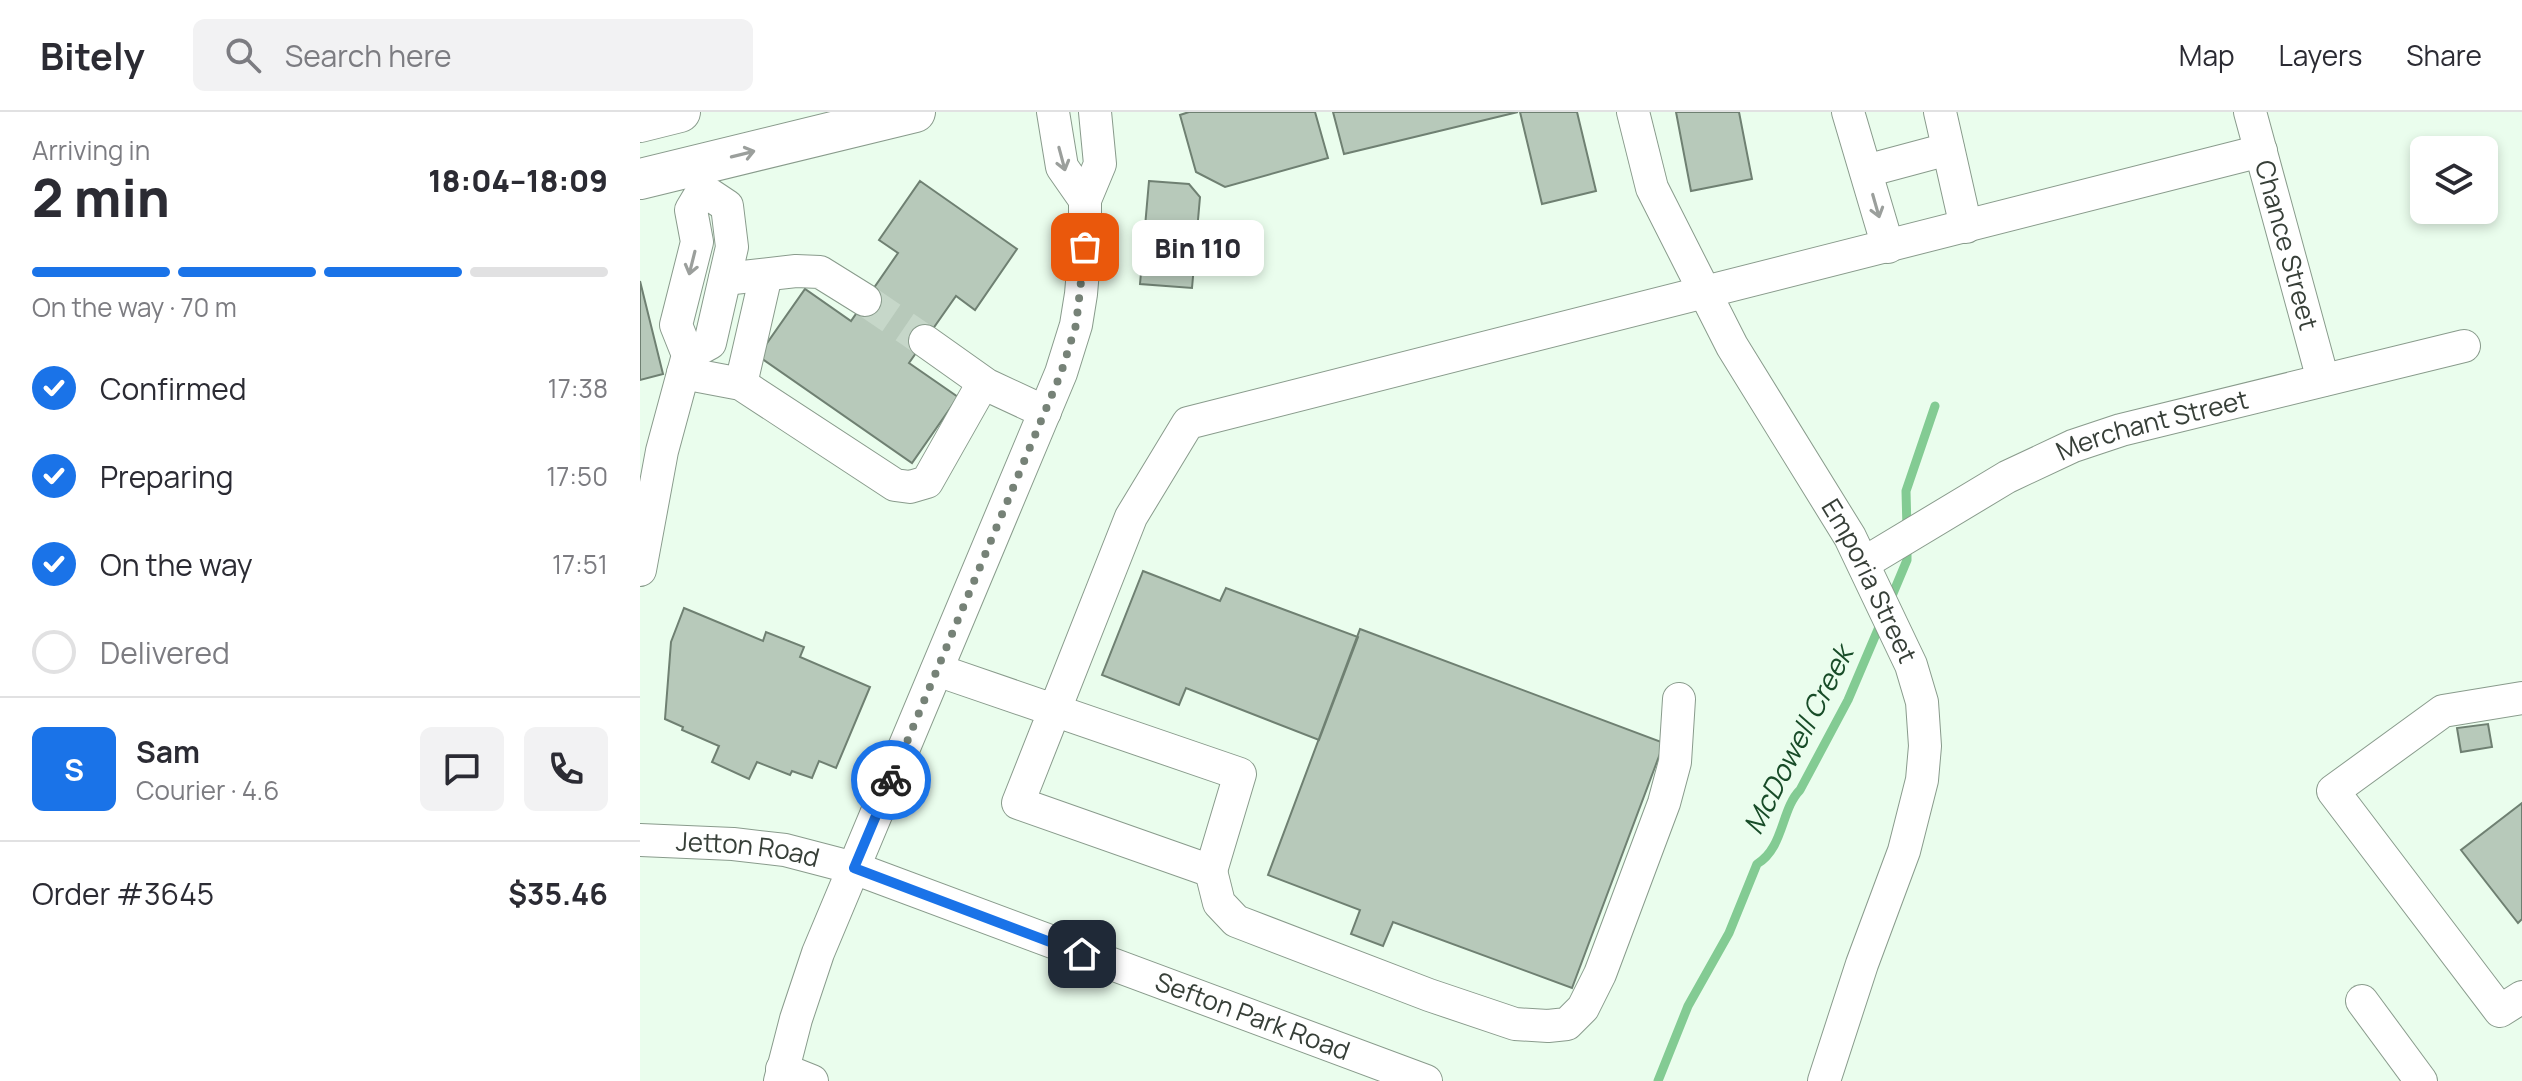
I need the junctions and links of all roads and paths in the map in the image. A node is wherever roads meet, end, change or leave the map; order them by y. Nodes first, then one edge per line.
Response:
1 (680, 112) edge
2 (915, 112) edge
3 (1053, 112) edge
4 (1095, 112) edge
5 (1633, 112) edge
6 (1848, 112) edge
7 (1940, 112) edge
8 (2250, 112) edge
9 (640, 122) edge
10 (1948, 149) junction
11 (2261, 151) junction
12 (1866, 171) junction
13 (700, 178) junction
14 (640, 179) edge
15 (1085, 200) junction
16 (1966, 227) junction
17 (1888, 247) junction
18 (766, 275) junction
19 (725, 279) junction
20 (1705, 294) junction
21 (865, 300) tunnel mouth
22 (925, 341) tunnel mouth
23 (2464, 346) dead end
24 (686, 364) junction
25 (2323, 380) junction
26 (983, 383) junction
27 (741, 384) junction
28 (1045, 412) junction
29 (1864, 563) junction
30 (640, 570) edge
31 (937, 670) junction
32 (2522, 698) edge
33 (1679, 699) dead end
34 (1054, 712) junction
35 (640, 840) edge
36 (854, 868) junction
37 (1211, 871) junction
38 (2522, 997) edge
39 (2362, 1001) dead end
40 (781, 1075) edge
41 (812, 1081) edge
42 (1426, 1081) edge
43 (1824, 1081) edge
44 (2421, 1081) edge

1 - 9 main road
13 -> 2 main road
3 -> 15 street
4 - 15 street
5 - 20 street, Emporia Street
6 - 12 street
7 - 10 street
8 - 11 street, Chance Street
10 - 12 street
10 - 16 street
11 - 16 street
11 - 25 street, Chance Street
12 -> 17 street
13 - 14 main road
13 - 19 street
13 -> 24 street
15 - 28 street
16 - 17 street
17 - 20 street
18 - 19 street
18 - 21 street
18 - 27 street
19 - 24 street
20 - 29 street, Emporia Street
20 - 34 street
22 - 26 street
23 - 25 street, Merchant Street
24 - 27 street
24 - 30 street
25 - 29 street, Merchant Street
26 - 27 street
26 - 28 street
28 - 31 street
29 - 43 street, Emporia Street
31 - 34 street
31 - 36 street
32 - 38 street
33 - 37 street
34 - 37 street
34 - 37 street
35 - 36 street, Jetton Road
36 - 40 street
36 - 42 street, Sefton Park Road
39 - 44 street
40 - 41 street

